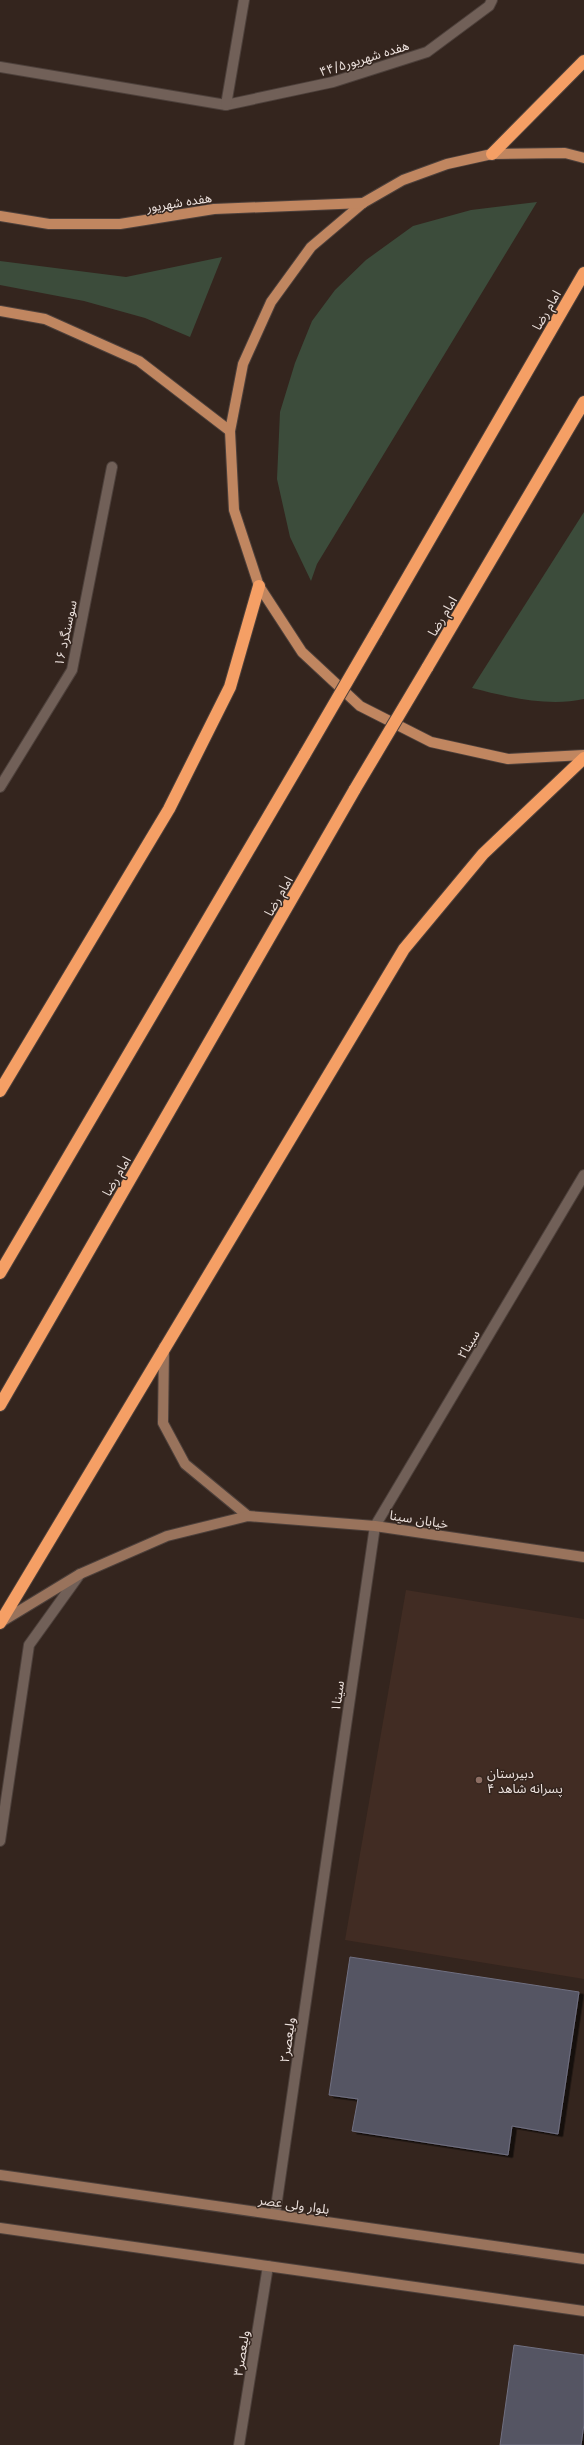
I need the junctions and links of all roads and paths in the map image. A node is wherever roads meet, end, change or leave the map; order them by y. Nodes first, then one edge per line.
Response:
1 (244, 0) edge
2 (492, 0) edge
3 (584, 61) edge
4 (0, 67) edge
5 (226, 105) junction
6 (492, 154) junction
7 (584, 158) edge
8 (363, 203) junction
9 (0, 216) edge
10 (584, 274) edge
11 (0, 311) edge
12 (584, 402) edge
13 (230, 431) junction
14 (112, 467) dead end
15 (258, 586) junction
16 (584, 756) edge
17 (0, 787) edge
18 (0, 1091) edge
19 (584, 1175) edge
20 (0, 1273) edge
21 (164, 1347) junction
22 (0, 1405) edge
23 (248, 1516) junction
24 (375, 1526) junction
25 (584, 1557) edge
26 (80, 1574) junction
27 (0, 1623) edge
28 (0, 1841) edge
29 (325, 1870) joint
30 (0, 2174) edge
31 (275, 2214) junction
32 (0, 2228) edge
33 (584, 2259) edge
34 (268, 2266) junction
35 (584, 2310) edge
36 (239, 2445) edge

1 - 5 street
2 - 5 street, هفده شهریور۴۴/۵
3 - 6 highway
4 - 5 street
6 - 7 main road
6 - 8 main road
8 - 9 main road, هفده شهریور
8 - 13 main road
10 - 20 highway, امام رضا, bridge
11 - 13 main road
12 - 22 highway, امام رضا, bridge
13 - 15 main road
14 - 17 street, سوسنگرد ۱۶
15 - 16 main road
15 - 18 highway
16 - 21 highway
19 - 24 street, سینا۲
21 - 23 main road
21 - 27 highway
23 - 24 main road, خیابان سینا
23 - 26 main road, خیابان سینا
24 - 25 main road, خیابان سینا
24 - 29 street, سینا۱
26 - 27 main road, خیابان سینا
26 - 28 street
29 - 31 street, ولیعصر۲
30 - 31 main road, بلوار ولی عصر
31 - 33 main road, بلوار ولی عصر
32 - 34 main road
34 - 35 main road
34 - 36 street, ولیعصر۳

